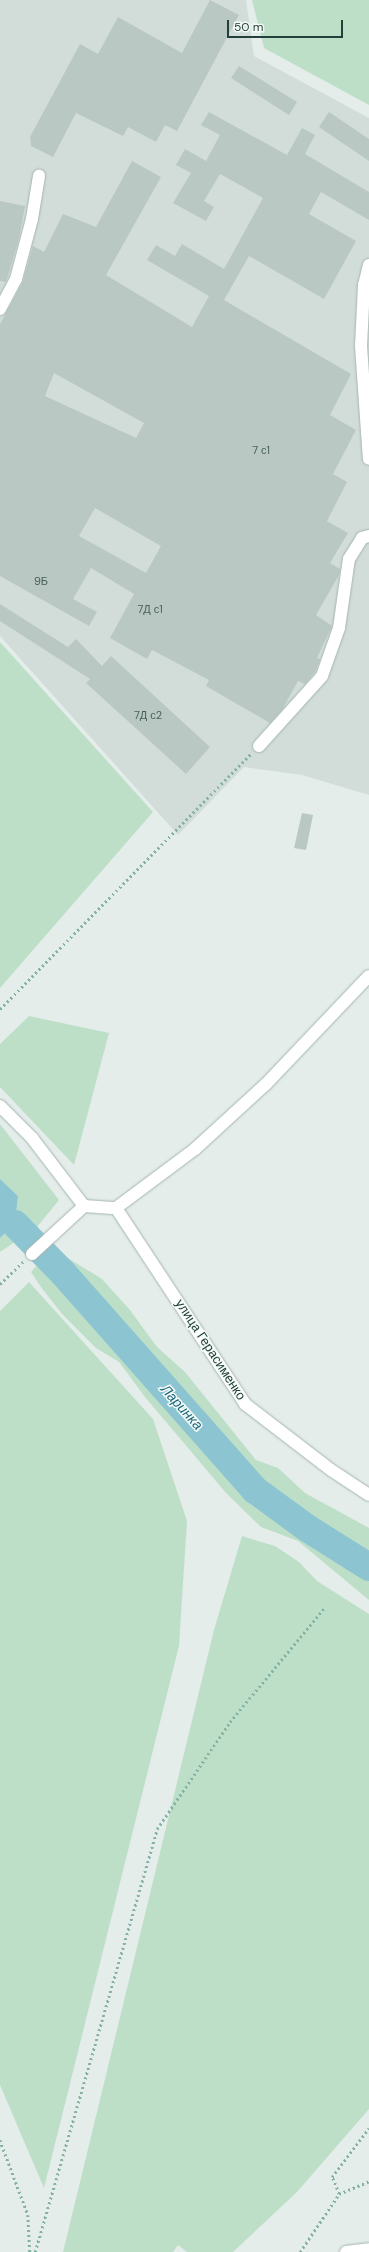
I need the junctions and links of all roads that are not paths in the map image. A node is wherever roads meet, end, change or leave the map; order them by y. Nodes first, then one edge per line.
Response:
1 (40, 176) dead end
2 (369, 265) edge
3 (0, 309) edge
4 (369, 459) edge
5 (369, 536) edge
6 (259, 746) road end
7 (369, 976) edge
8 (0, 1106) edge
9 (84, 1206) junction
10 (116, 1208) junction
11 (32, 1254) road end
12 (369, 1495) edge
13 (369, 2249) edge
14 (346, 2252) edge

1 - 3 lane
2 - 4 lane
5 - 6 lane
7 - 10 lane
8 - 9 lane
9 - 10 lane
9 - 11 lane
10 - 12 lane, улица Герасименко
13 - 14 lane

